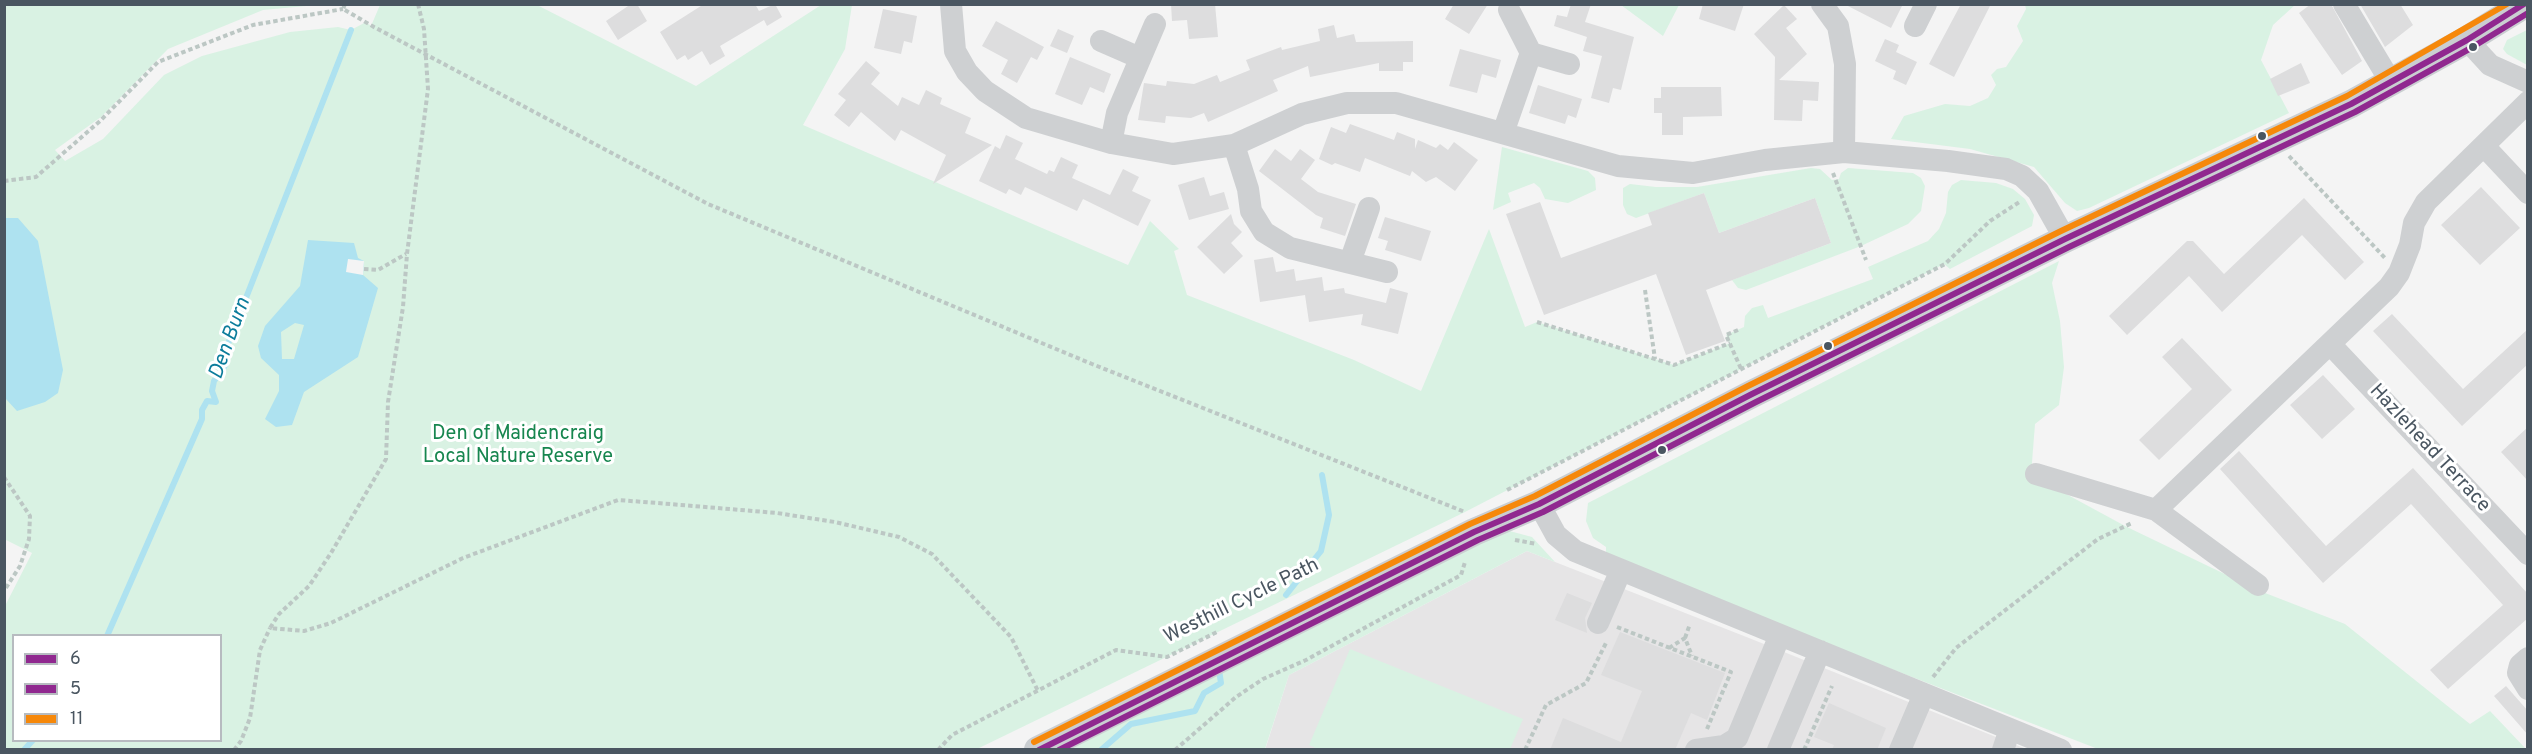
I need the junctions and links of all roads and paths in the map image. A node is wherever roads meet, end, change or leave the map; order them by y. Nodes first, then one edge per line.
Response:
1 (418, 4) edge
2 (951, 4) edge
3 (1822, 4) edge
4 (1926, 4) edge
5 (2344, 4) edge
6 (2524, 4) edge
7 (344, 7) edge
8 (1509, 10) dead end
9 (1155, 24) dead end
10 (1915, 26) dead end
11 (1101, 40) dead end
12 (2467, 40) junction
13 (1531, 53) junction
14 (426, 55) junction
15 (1140, 57) junction
16 (1569, 64) dead end
17 (2528, 82) edge
18 (2392, 84) junction
19 (2528, 102) edge
20 (1503, 133) junction
21 (2274, 141) junction
22 (1111, 143) junction
23 (1234, 145) junction
24 (2484, 146) junction
25 (1835, 153) junction
26 (4, 181) edge
27 (2528, 193) edge
28 (1370, 208) dead end
29 (2065, 239) junction
30 (407, 254) junction
31 (1866, 260) dead end
32 (1350, 262) junction
33 (364, 269) dead end
34 (1387, 272) dead end
35 (2399, 273) junction
36 (1645, 290) dead end
37 (1536, 322) dead end
38 (1738, 330) dead end
39 (1730, 343) junction
40 (2330, 344) junction
41 (1655, 359) junction
42 (1752, 394) junction
43 (2036, 474) dead end
44 (4, 477) edge
45 (1539, 504) junction
46 (2156, 510) junction
47 (1465, 520) junction
48 (1575, 551) junction
49 (2528, 554) edge
50 (1621, 570) junction
51 (2258, 585) dead end
52 (4, 591) edge
53 (1690, 624) dead end
54 (1227, 627) dead end
55 (270, 628) junction
56 (1607, 629) junction
57 (1780, 635) junction
58 (1685, 639) junction
59 (1669, 648) junction
60 (1820, 651) junction
61 (1693, 657) junction
62 (2528, 658) edge
63 (1832, 686) dead end
64 (2528, 689) edge
65 (1038, 692) junction
66 (1924, 694) junction
67 (2007, 739) edge
68 (1176, 749) edge
69 (1697, 749) edge
70 (234, 750) edge
71 (939, 750) edge
72 (1038, 750) edge
73 (1525, 750) edge
74 (1778, 750) edge
75 (1804, 750) edge
76 (1900, 750) edge
77 (2061, 750) edge

1 - 14 path
2 - 22 street
3 - 25 street
4 - 10 street
5 - 18 street
6 - 12 main road
7 - 14 path
7 - 26 path
8 - 13 street
9 - 15 street
11 - 15 street
12 - 17 street
12 - 18 main road
13 - 16 street
13 - 20 street
14 - 30 path
14 - 47 path
15 - 22 street
18 - 21 main road
19 - 24 street
20 - 23 street
20 - 25 street
21 - 29 main road
21 - 35 path
22 - 23 street
23 - 32 street
24 - 27 street
24 - 35 street
25 - 29 street
25 - 31 path
28 - 32 street
29 - 42 main road
30 - 33 path
30 - 55 path
32 - 34 street
35 - 40 street
36 - 41 path
37 - 41 path
38 - 39 path
39 - 41 path
39 - 42 path
40 - 46 street
40 - 49 street, Hazlehead Terrace
42 - 45 main road
43 - 46 street
44 - 52 path
45 - 47 main road
45 - 48 street
46 - 51 street
46 - 66 path
47 - 48 path
47 - 68 path
47 - 72 main road
48 - 50 street
50 - 56 street
50 - 57 street
53 - 58 path
54 - 65 path, Westhill Cycle Path
55 - 65 path
55 - 70 path
56 - 59 path
56 - 73 path
57 - 60 street
57 - 69 street
58 - 59 path
58 - 61 path
59 - 61 path
60 - 66 street
60 - 74 street
61 - 69 path
62 - 64 street
63 - 75 path
65 - 71 path, Westhill Cycle Path
66 - 67 street
66 - 76 street
67 - 77 street

